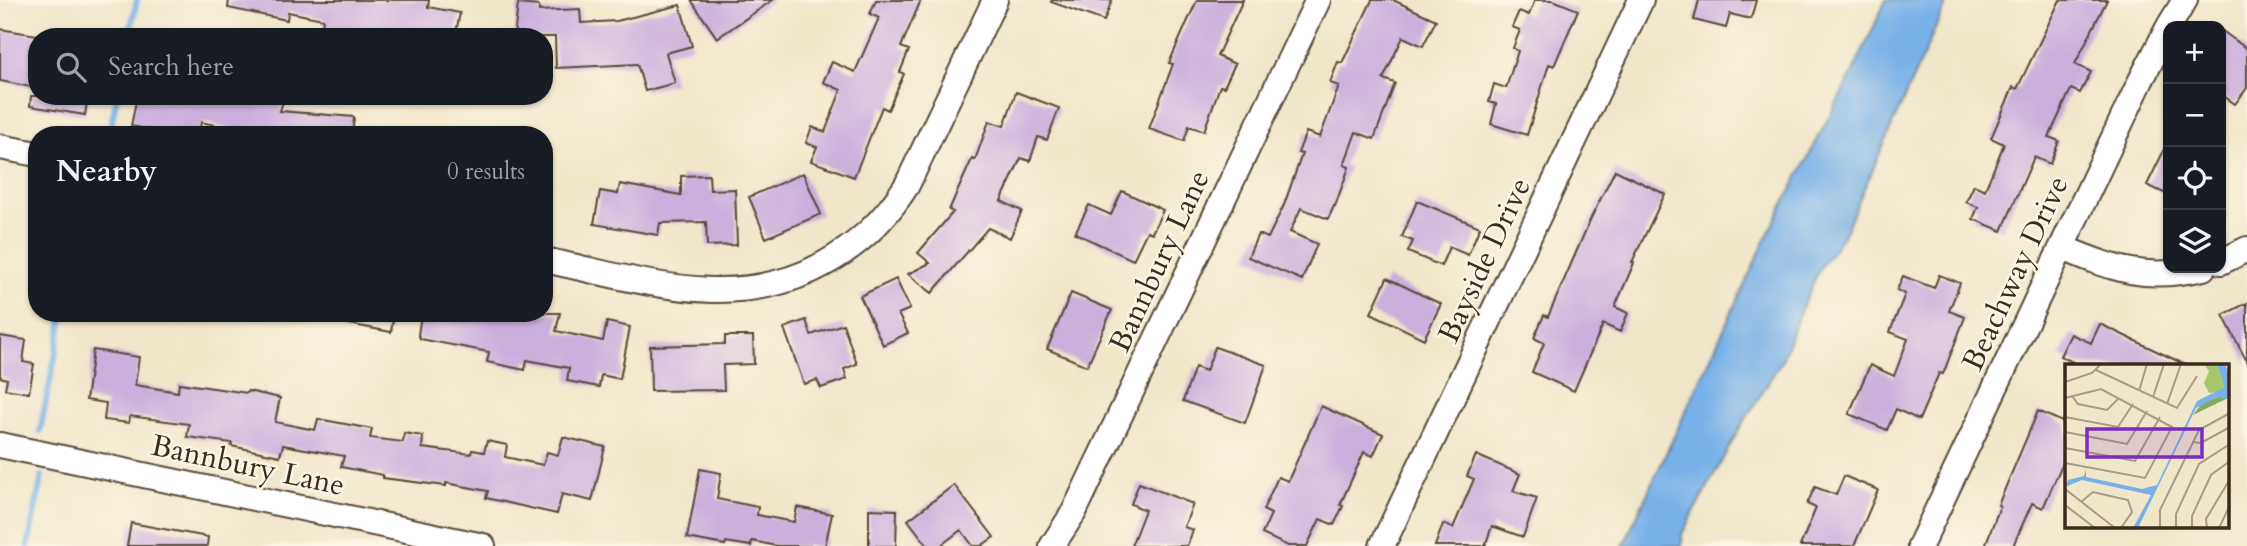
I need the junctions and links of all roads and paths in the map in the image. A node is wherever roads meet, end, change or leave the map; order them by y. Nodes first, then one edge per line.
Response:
1 (995, 0) edge
2 (1318, 0) edge
3 (1641, 0) edge
4 (2185, 0) edge
5 (2173, 21) edge
6 (2163, 38) edge
7 (0, 147) edge
8 (28, 153) edge
9 (2063, 248) junction
10 (2247, 249) edge
11 (2226, 259) edge
12 (553, 262) edge
13 (2177, 273) edge
14 (0, 445) edge
15 (483, 546) edge
16 (1052, 546) edge
17 (1382, 546) edge
18 (1920, 546) edge

1 - 12 street
2 - 16 street, Bannbury Lane
3 - 17 street, Bayside Drive
4 - 5 street, Beachway Drive
6 - 9 street, Beachway Drive
7 - 8 street
9 - 13 street
9 - 18 street, Beachway Drive
10 - 11 street
14 - 15 street, Bannbury Lane

